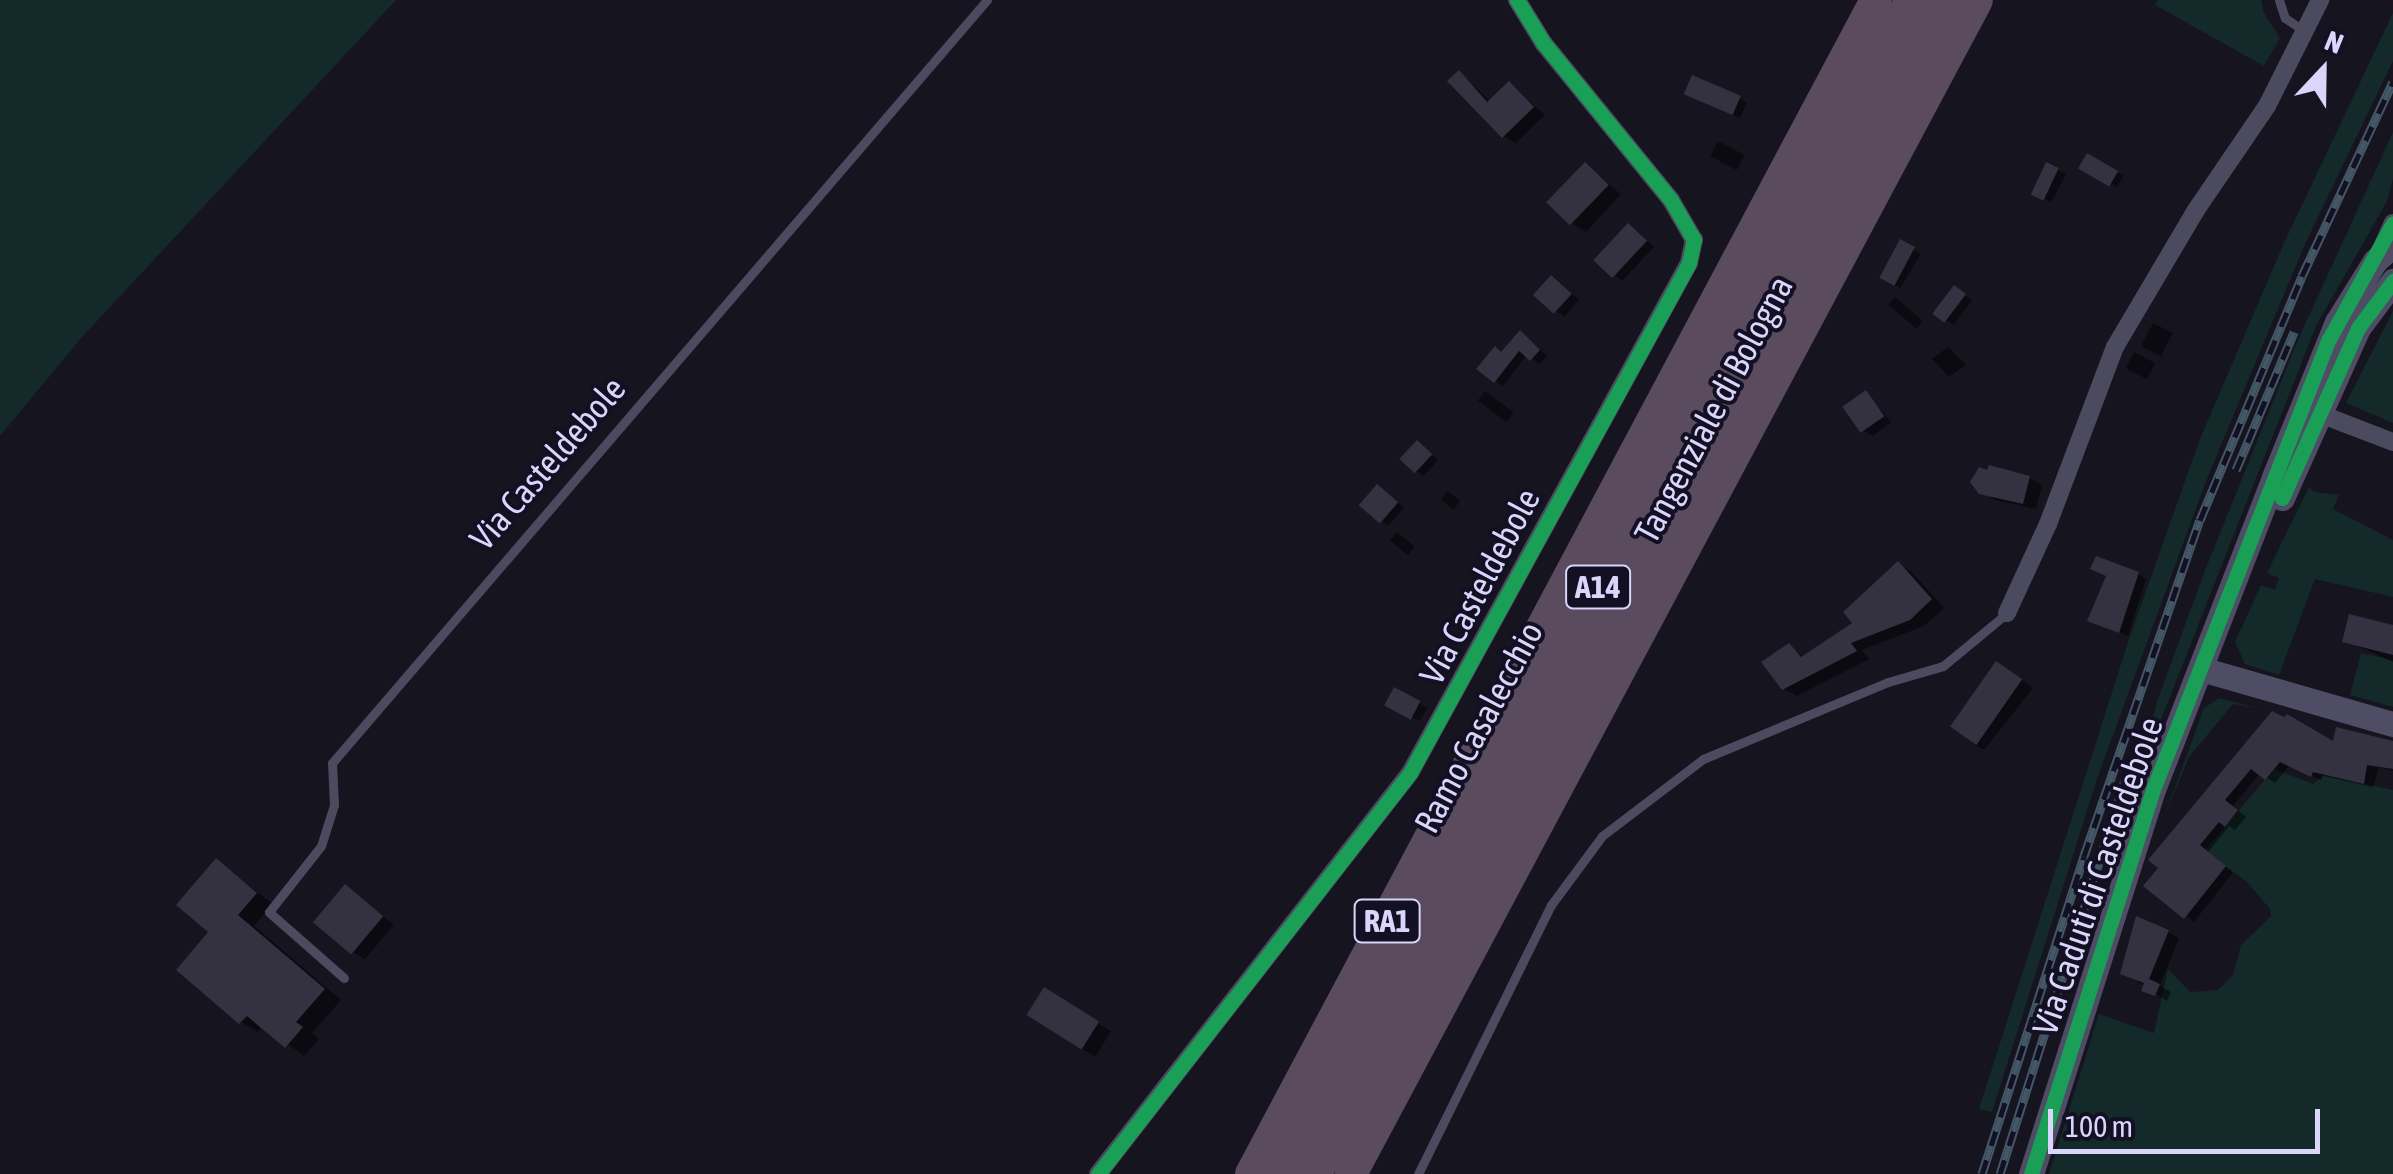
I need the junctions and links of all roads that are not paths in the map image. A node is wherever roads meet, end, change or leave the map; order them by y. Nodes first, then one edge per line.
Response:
1 (987, 0) edge
2 (1517, 0) edge
3 (1876, 0) edge
4 (1911, 0) edge
5 (1942, 0) edge
6 (1977, 0) edge
7 (2279, 0) edge
8 (2320, 0) edge
9 (2304, 31) junction
10 (2393, 223) edge
11 (2384, 253) edge
12 (2393, 281) edge
13 (2320, 414) junction
14 (2393, 442) edge
15 (2229, 600) junction
16 (2007, 613) joint
17 (2201, 669) junction
18 (2393, 724) edge
19 (344, 978) dead end
20 (1098, 1174) edge
21 (1251, 1174) edge
22 (1284, 1174) edge
23 (1316, 1174) edge
24 (1351, 1174) edge
25 (1418, 1174) edge
26 (2032, 1174) edge

1 - 19 lane, Via Casteldebole
2 - 20 street, Via Casteldebole
3 - 21 highway, Tangenziale di Bologna / RA1
4 - 22 highway, Ramo Casalecchio / A14
5 - 23 highway, Ramo Casalecchio / A14
6 - 24 highway, Tangenziale di Bologna / RA1
7 - 9 lane
8 - 9 street
9 - 16 street
10 - 11 street
11 - 15 main road
12 - 13 main road
13 - 14 street
13 - 15 main road
15 - 17 main road, Via Caduti di Casteldebole
16 - 25 lane
17 - 18 main road
17 - 26 main road, Via Caduti di Casteldebole

